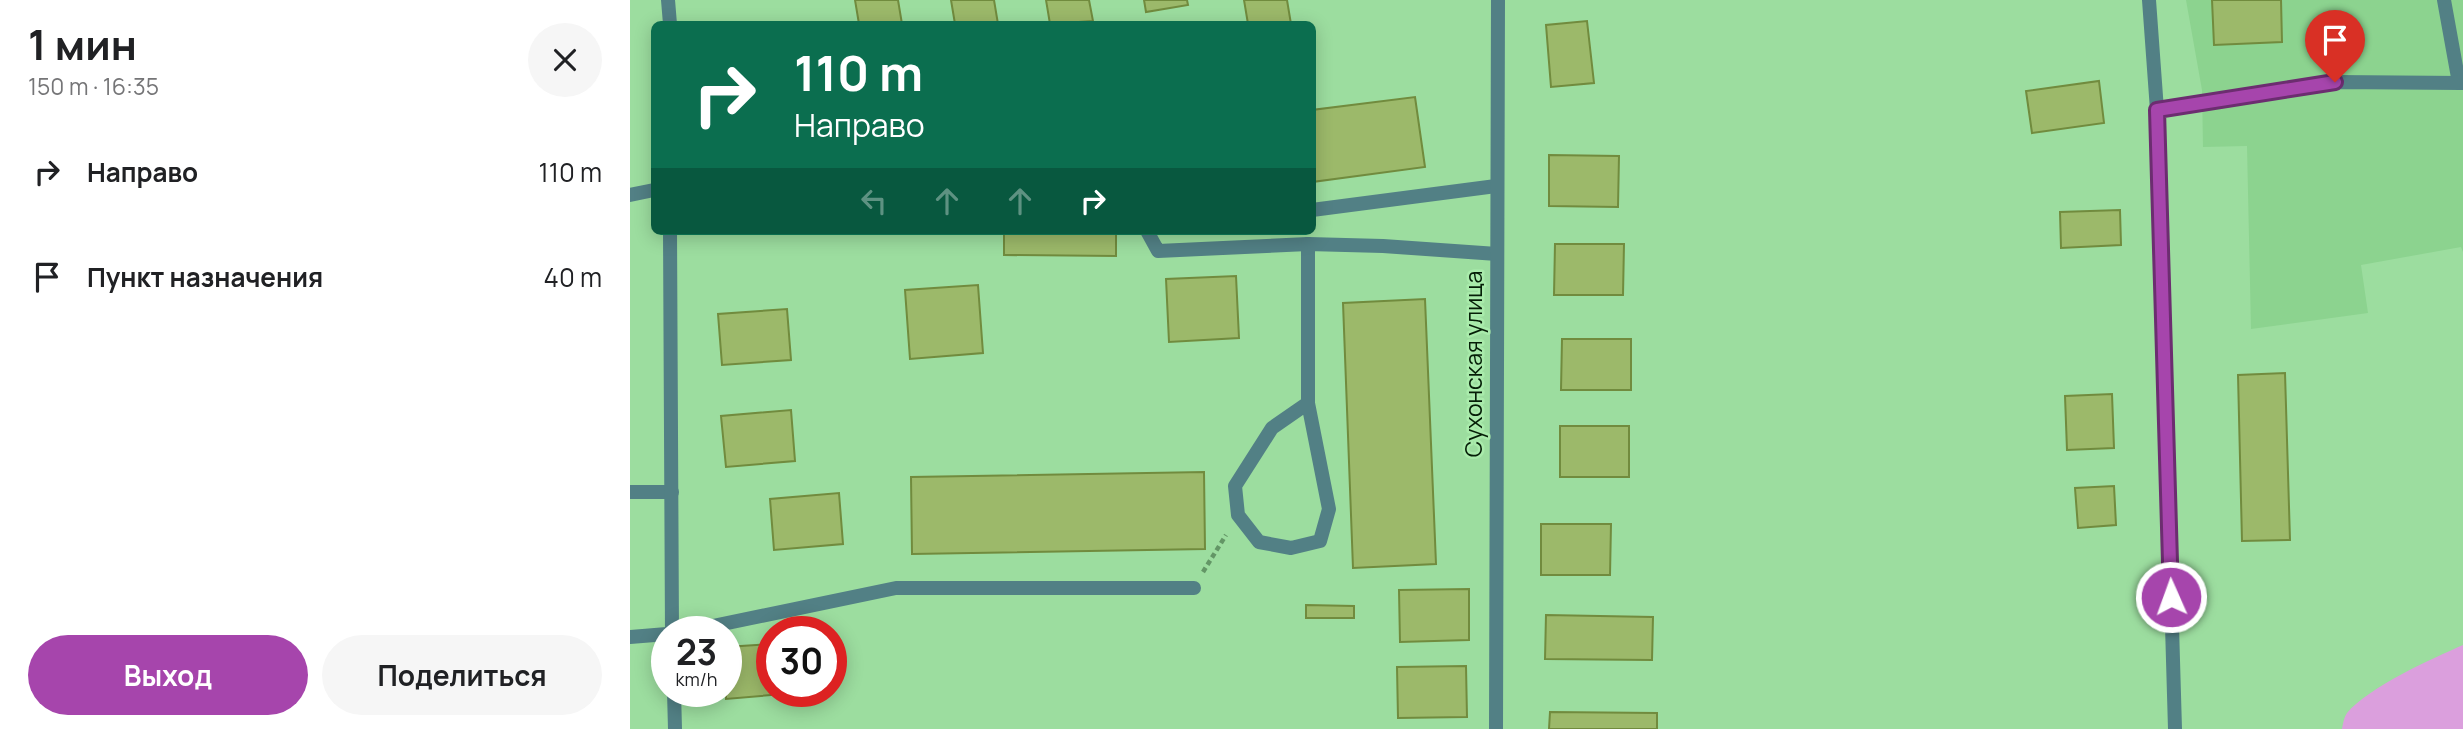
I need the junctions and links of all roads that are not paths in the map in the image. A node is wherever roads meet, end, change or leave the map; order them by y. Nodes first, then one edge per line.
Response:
1 (668, 0) edge
2 (1498, 0) edge
3 (2149, 0) edge
4 (2444, 0) edge
5 (670, 21) edge
6 (2461, 83) edge
7 (2157, 110) junction
8 (1496, 186) junction
9 (651, 191) edge
10 (630, 195) edge
11 (1316, 209) edge
12 (670, 235) edge
13 (1149, 235) edge
14 (1308, 244) junction
15 (1497, 254) junction
16 (1308, 402) junction
17 (630, 492) edge
18 (672, 492) junction
19 (1194, 588) road end
20 (672, 616) edge
21 (742, 620) edge
22 (651, 635) edge
23 (630, 636) edge
24 (674, 707) edge
25 (675, 729) edge
26 (1496, 729) edge
27 (2175, 729) edge

1 - 5 street
2 - 8 street, Сухонская улица
3 - 7 street
4 - 6 street
6 - 7 street
7 - 27 street
8 - 11 street
8 - 15 street, Сухонская улица
9 - 10 street
12 - 18 street
13 - 14 street
14 - 15 street
14 - 16 street
15 - 26 street, Сухонская улица
16 - 16 street
17 - 18 street
18 - 20 street
19 - 21 street
22 - 23 street
24 - 25 street

